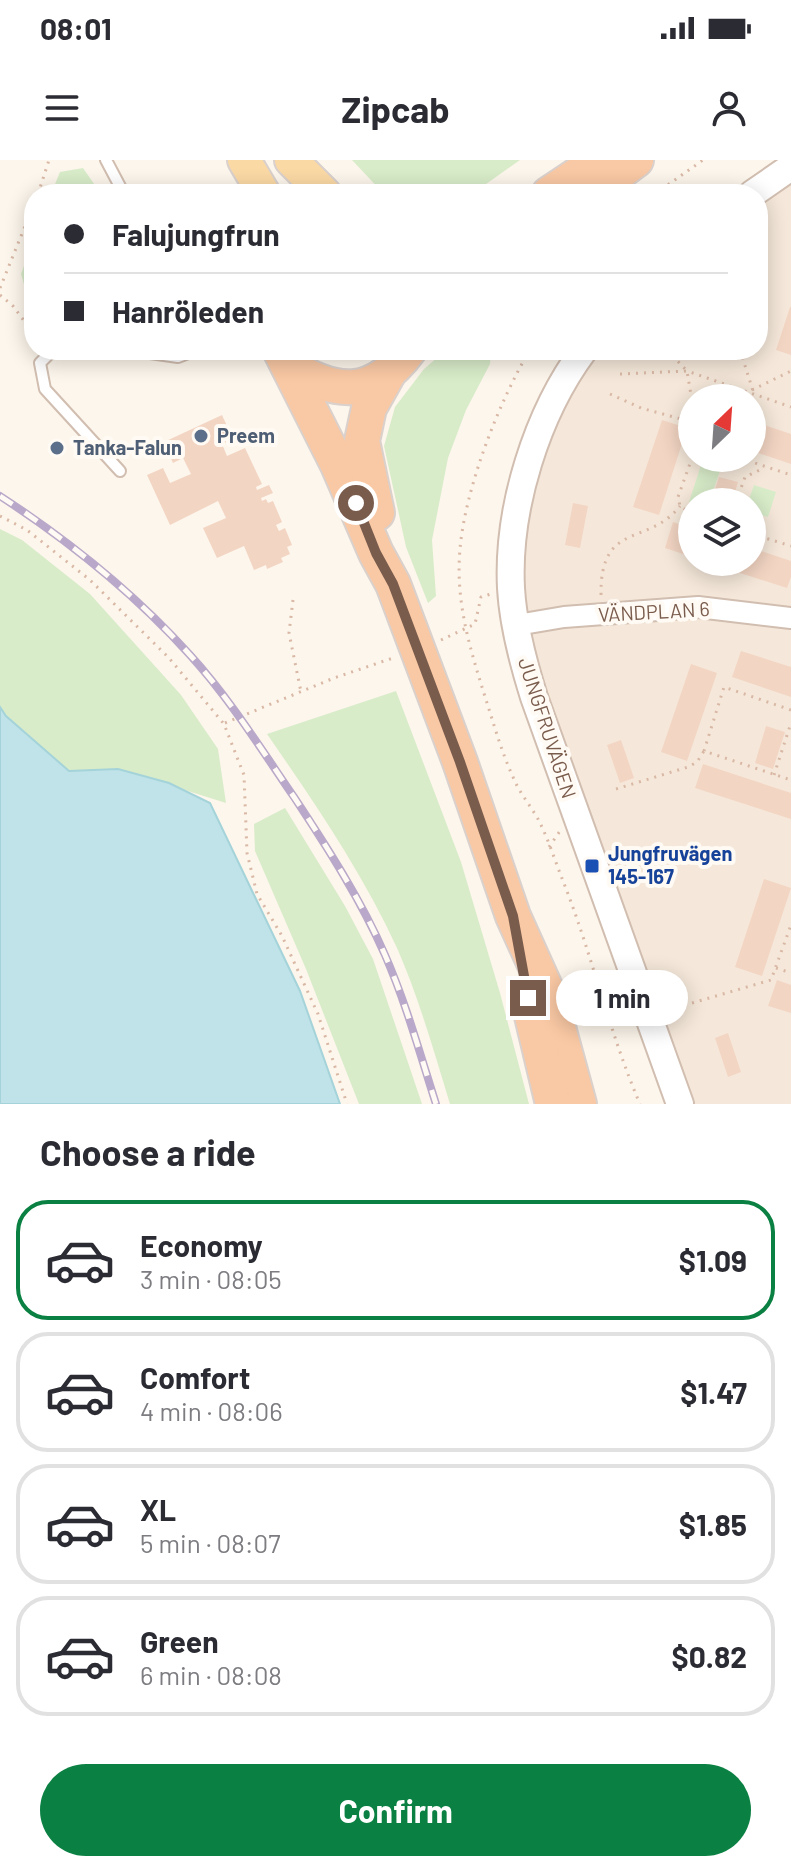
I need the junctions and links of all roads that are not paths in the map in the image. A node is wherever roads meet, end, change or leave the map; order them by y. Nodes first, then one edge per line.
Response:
1 (106, 160) edge
2 (244, 160) edge
3 (291, 160) edge
4 (600, 160) edge
5 (636, 160) edge
6 (791, 167) edge
7 (119, 184) edge
8 (258, 184) edge
9 (315, 184) edge
10 (564, 184) edge
11 (604, 184) edge
12 (766, 184) edge
13 (43, 360) edge
14 (279, 360) edge
15 (283, 360) edge
16 (403, 360) edge
17 (577, 360) edge
18 (120, 471) dead end
19 (393, 584) junction
20 (791, 618) edge
21 (517, 625) junction
22 (513, 916) junction
23 (553, 1104) edge
24 (579, 1104) edge
25 (680, 1104) edge

1 - 7 lane
2 - 8 main road
3 - 9 main road
4 - 10 highway
5 - 11 highway
6 - 12 street
13 - 18 lane
14 - 19 highway
15 - 16 highway
16 - 19 highway
17 - 21 street, JUNGFRUVÄGEN
19 - 22 highway
20 - 21 street, VÄNDPLAN 6
21 - 25 street, JUNGFRUVÄGEN
22 - 23 highway
22 - 24 highway

